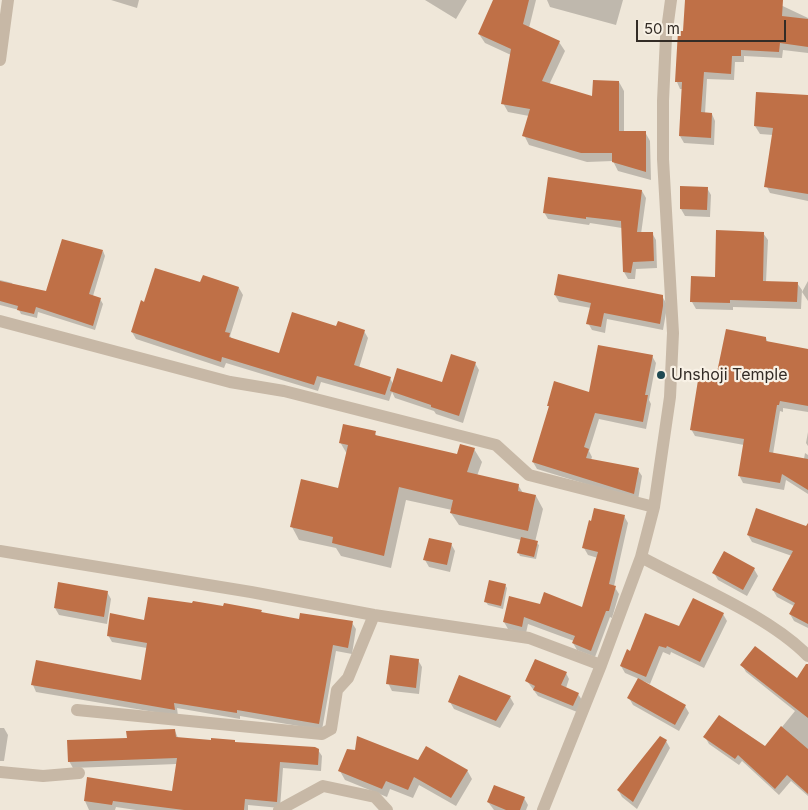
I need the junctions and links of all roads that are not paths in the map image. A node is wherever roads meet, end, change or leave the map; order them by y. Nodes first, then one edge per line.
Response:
1 (8, 0) edge
2 (671, 0) edge
3 (0, 60) edge
4 (0, 321) edge
5 (654, 507) junction
6 (0, 552) edge
7 (641, 557) junction
8 (374, 615) junction
9 (808, 656) edge
10 (601, 665) junction
11 (77, 710) dead end
12 (0, 772) edge
13 (79, 773) dead end
14 (279, 810) edge
15 (387, 810) edge
16 (544, 810) edge

1 - 3 street
2 - 5 street
4 - 5 street
5 - 7 street
6 - 8 street
7 - 9 street
7 - 10 street
8 - 10 street
8 - 11 street
10 - 16 street
12 - 13 street
14 - 15 street

